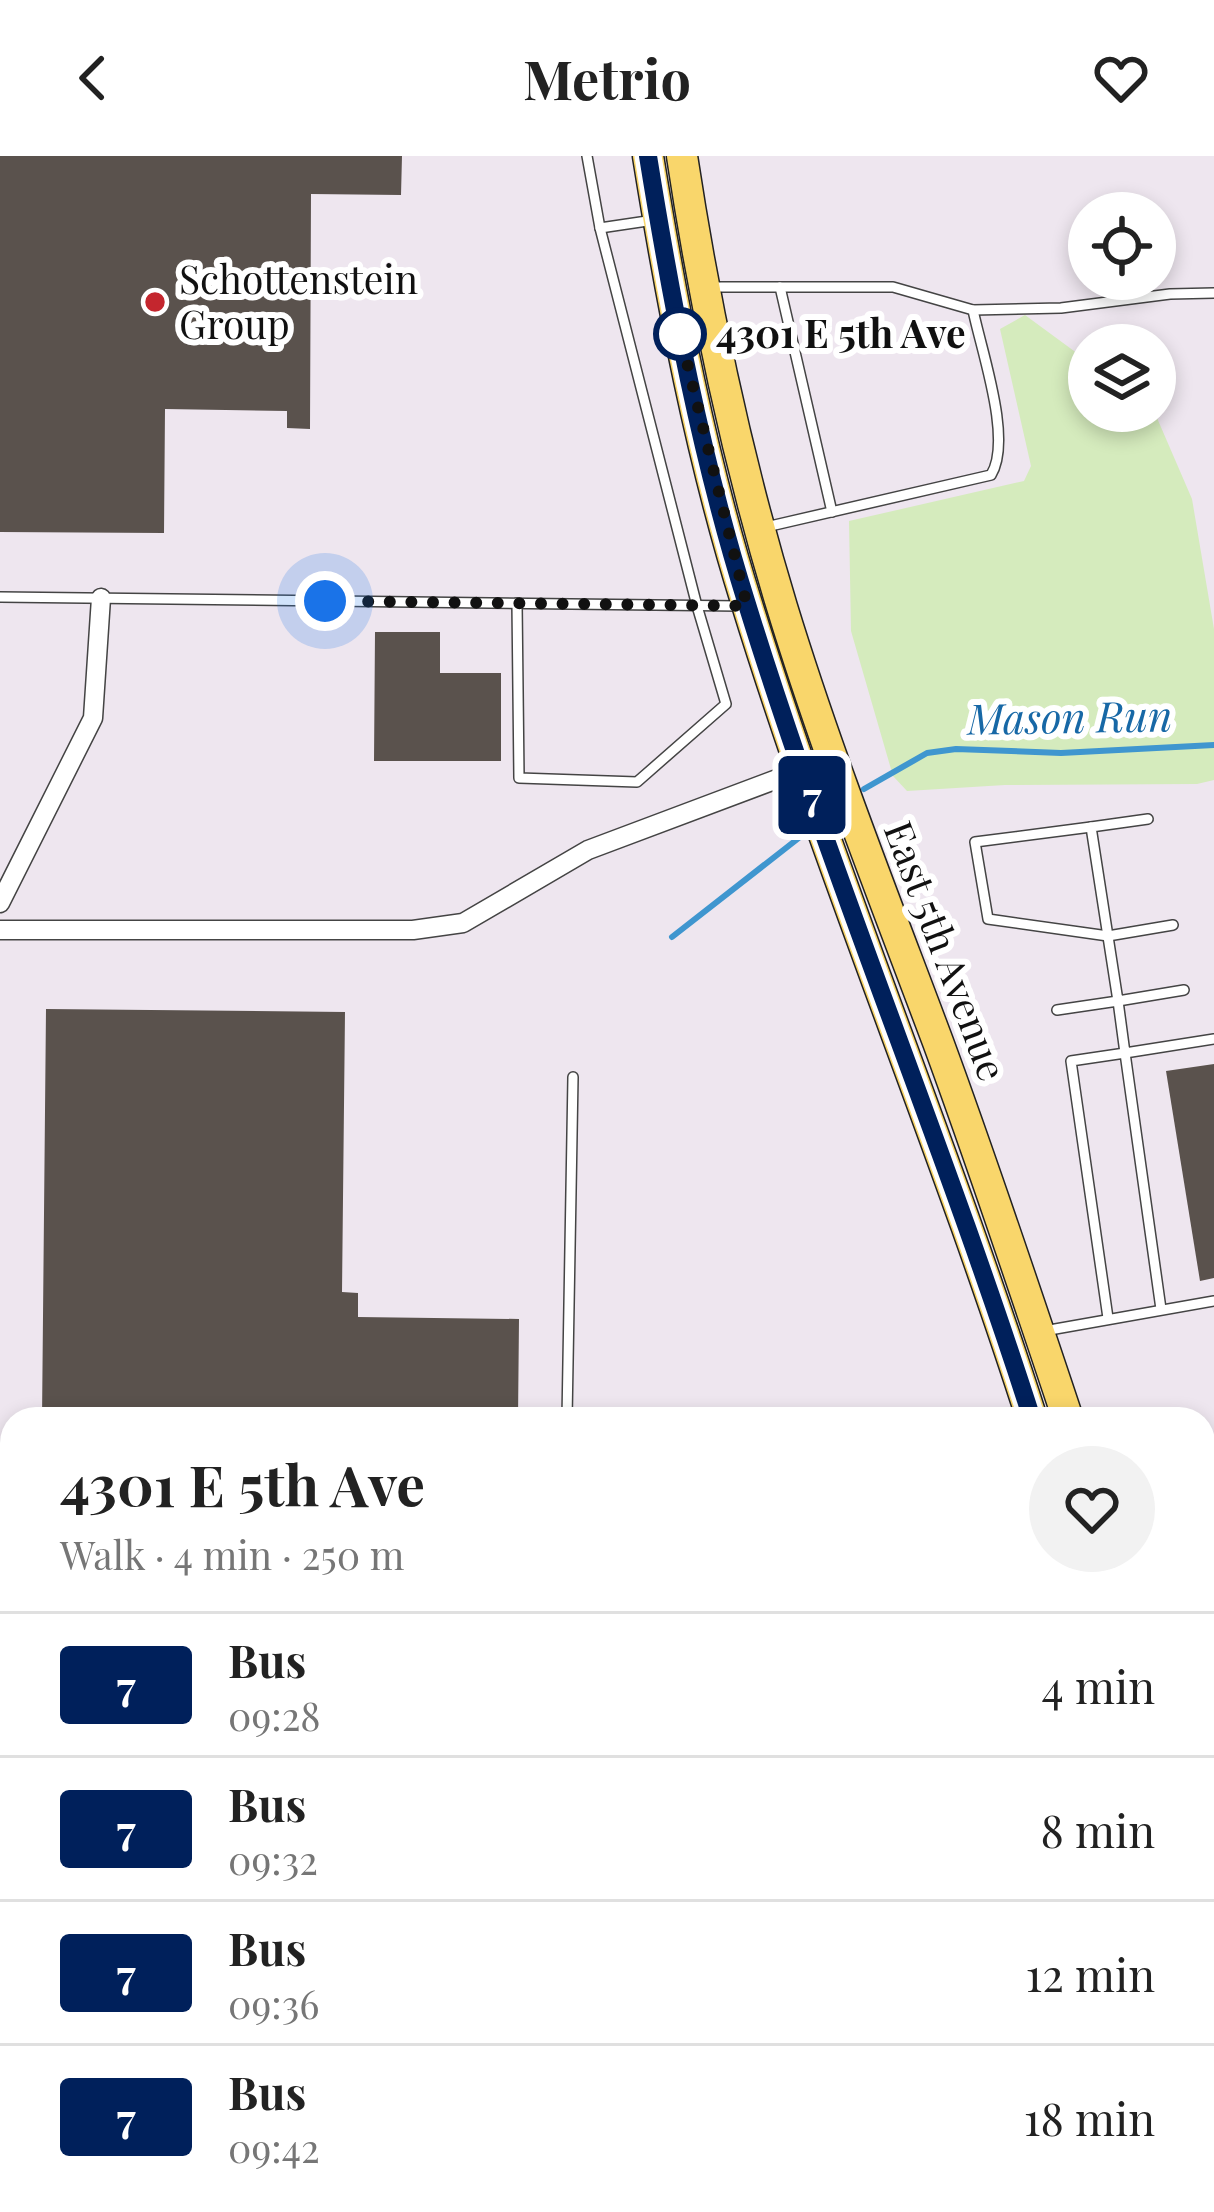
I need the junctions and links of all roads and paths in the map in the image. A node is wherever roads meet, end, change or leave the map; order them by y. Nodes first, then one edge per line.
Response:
1 (587, 156) edge
2 (648, 156) edge
3 (682, 156) edge
4 (658, 220) junction
5 (600, 227) junction
6 (704, 287) junction
7 (780, 287) junction
8 (1214, 293) edge
9 (973, 310) junction
10 (832, 512) junction
11 (760, 528) junction
12 (0, 597) edge
13 (100, 598) junction
14 (517, 603) junction
15 (697, 606) junction
16 (747, 606) junction
17 (782, 607) junction
18 (833, 758) junction
19 (802, 769) junction
20 (1148, 819) dead end
21 (1091, 827) junction
22 (0, 904) edge
23 (1173, 926) dead end
24 (0, 930) edge
25 (1108, 936) junction
26 (1184, 990) dead end
27 (1118, 1001) junction
28 (1057, 1010) dead end
29 (1214, 1039) edge
30 (1125, 1053) junction
31 (573, 1077) dead end
32 (1214, 1301) edge
33 (1161, 1309) junction
34 (1108, 1318) junction
35 (1039, 1331) junction
36 (567, 1407) edge
37 (1028, 1407) edge
38 (1064, 1407) edge

1 - 5 lane
2 - 4 main road, East 5th Avenue
3 - 6 main road, East 5th Avenue
4 - 5 lane
4 - 16 main road, East 5th Avenue
5 - 15 lane
6 - 7 lane
6 - 11 main road, East 5th Avenue
7 - 9 lane
7 - 10 lane
8 - 9 lane
9 - 10 lane
10 - 11 lane
11 - 17 main road, East 5th Avenue
12 - 13 lane
13 - 14 lane
13 - 22 street
14 - 15 lane
14 - 15 lane
15 - 16 lane
16 - 17 lane
16 - 19 main road, East 5th Avenue
17 - 18 main road, East 5th Avenue
18 - 19 street
18 - 35 main road, East 5th Avenue
19 - 24 street
19 - 37 main road, East 5th Avenue
20 - 21 lane
21 - 25 lane
21 - 25 lane
23 - 25 lane
25 - 27 lane
26 - 27 lane
27 - 28 lane
27 - 30 lane
29 - 30 lane
30 - 33 lane
30 - 34 lane
31 - 36 lane
32 - 33 lane
33 - 34 lane
34 - 35 lane
35 - 38 main road, East 5th Avenue

